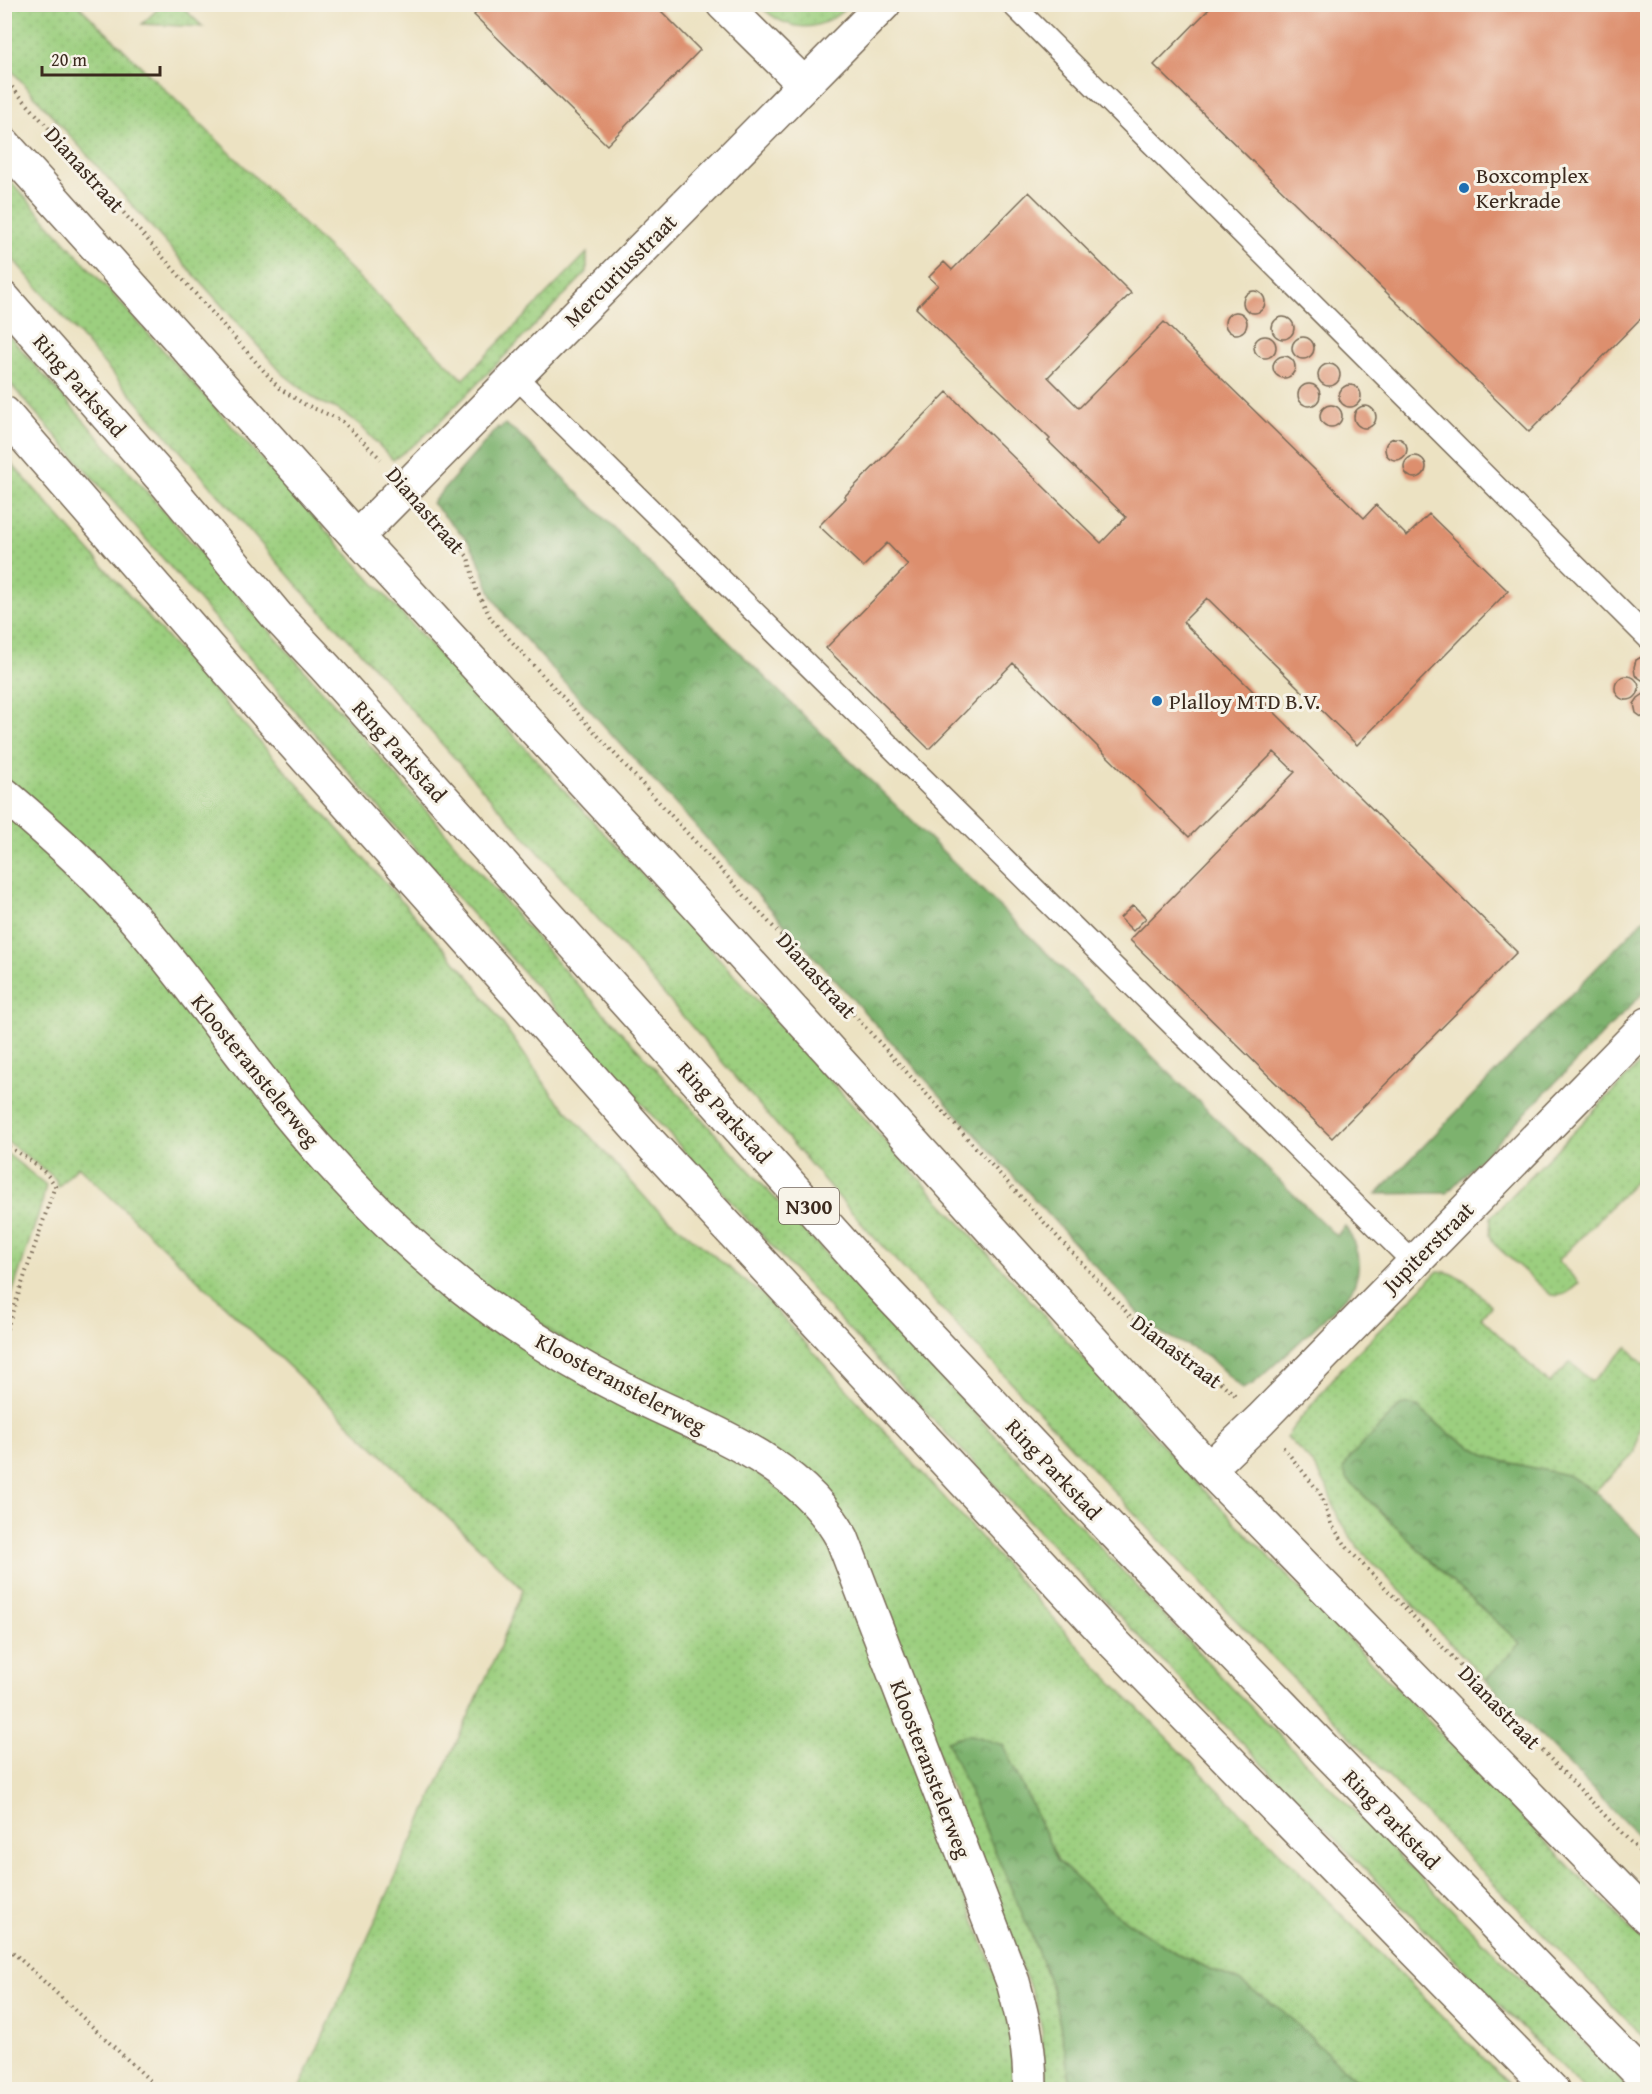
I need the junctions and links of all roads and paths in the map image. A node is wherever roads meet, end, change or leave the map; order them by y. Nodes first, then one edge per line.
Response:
1 (723, 4) edge
2 (884, 4) edge
3 (1012, 4) edge
4 (4, 78) edge
5 (804, 84) junction
6 (4, 144) edge
7 (4, 299) edge
8 (515, 376) junction
9 (4, 414) edge
10 (406, 489) junction
11 (357, 537) junction
12 (1647, 638) edge
13 (4, 794) edge
14 (1647, 1024) edge
15 (4, 1144) edge
16 (1413, 1262) junction
17 (4, 1337) edge
18 (1261, 1419) junction
19 (1209, 1469) junction
20 (1647, 1860) edge
21 (1647, 1918) edge
22 (4, 1944) edge
23 (1647, 2082) edge
24 (160, 2090) edge
25 (1030, 2090) edge
26 (1552, 2090) edge

1 - 5 main road
2 - 5 main road, Mercuriusstraat
3 - 12 lane
4 - 10 path, Dianastraat
5 - 8 main road, Mercuriusstraat
6 - 11 main road, Dianastraat
7 - 23 main road, Ring Parkstad / N300
8 - 10 main road, Mercuriusstraat
8 - 16 lane
9 - 26 main road
10 - 11 main road, Mercuriusstraat
10 - 18 path, Dianastraat
11 - 19 main road, Dianastraat
13 - 25 main road, Kloosteranstelerweg
14 - 16 main road, Jupiterstraat
15 - 17 path
16 - 18 main road, Jupiterstraat
18 - 19 main road, Jupiterstraat
18 - 20 path, Dianastraat
19 - 21 main road, Dianastraat
22 - 24 path

